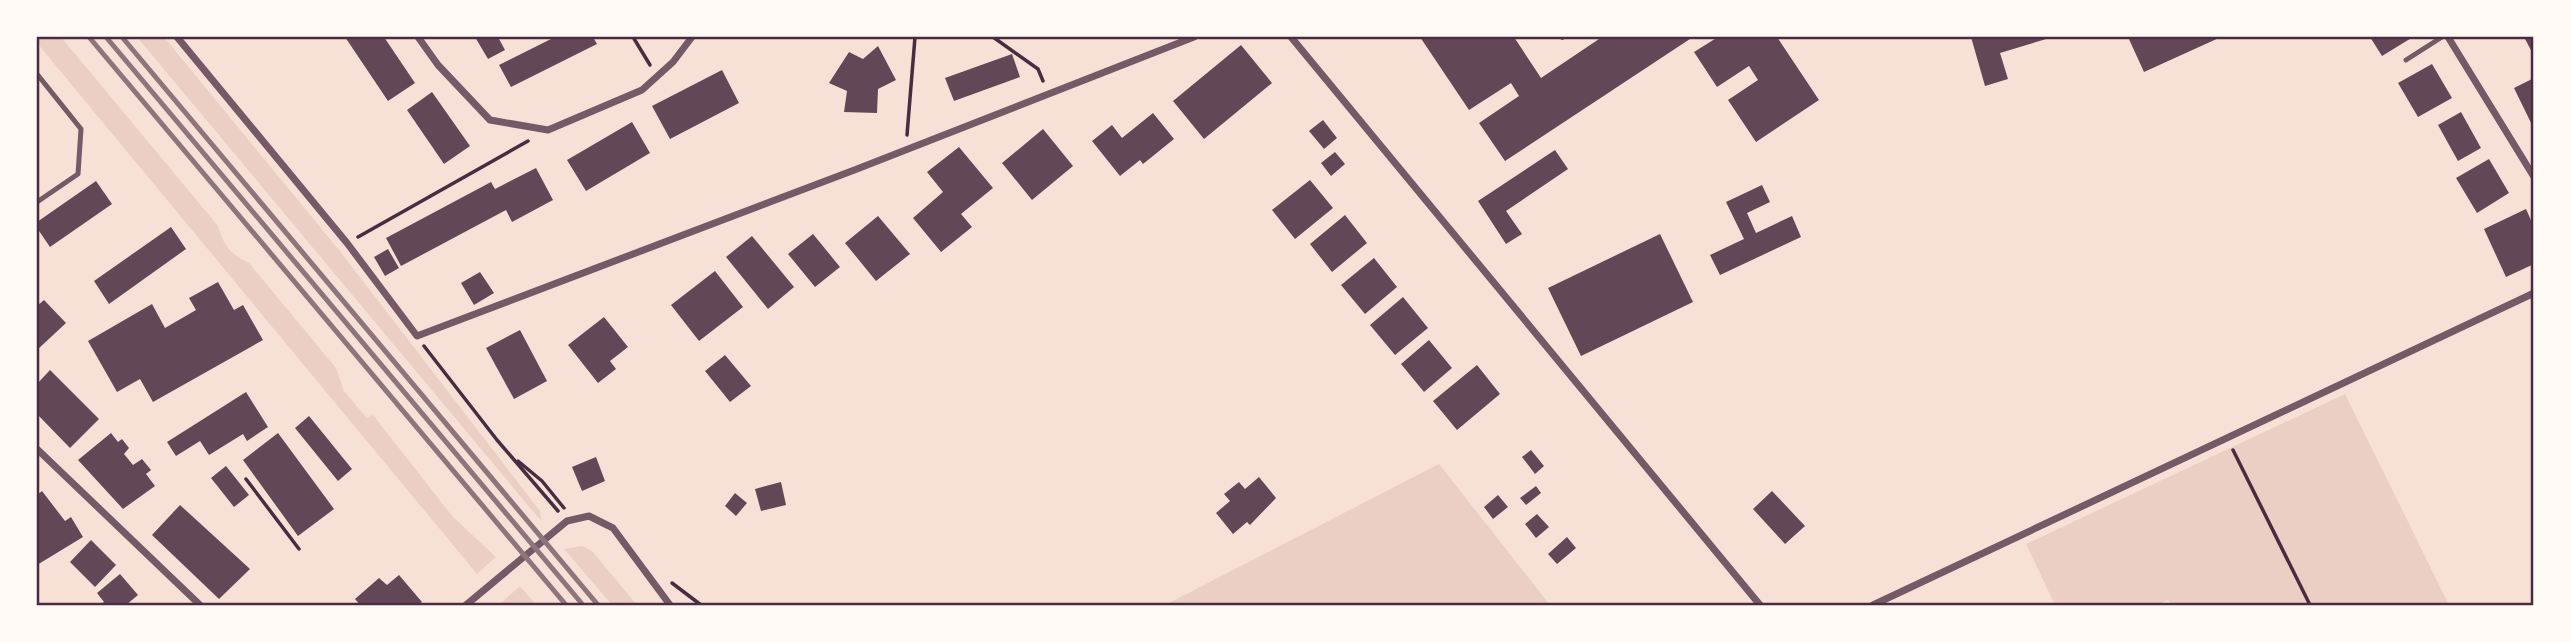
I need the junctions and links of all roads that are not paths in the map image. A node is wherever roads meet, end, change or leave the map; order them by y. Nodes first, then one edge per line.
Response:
1 (177, 37) edge
2 (418, 37) edge
3 (692, 37) edge
4 (1194, 37) edge
5 (1291, 37) edge
6 (2442, 37) edge
7 (2448, 37) edge
8 (2406, 60) dead end
9 (37, 74) edge
10 (2534, 177) edge
11 (37, 202) edge
12 (2534, 293) edge
13 (37, 449) edge
14 (200, 605) edge
15 (466, 605) edge
16 (670, 605) edge
17 (1760, 605) edge
18 (1873, 605) edge

1 - 4 street
2 - 3 street
5 - 17 street
6 - 8 lane
7 - 10 street
9 - 11 lane
12 - 18 street
13 - 14 street
15 - 16 street

